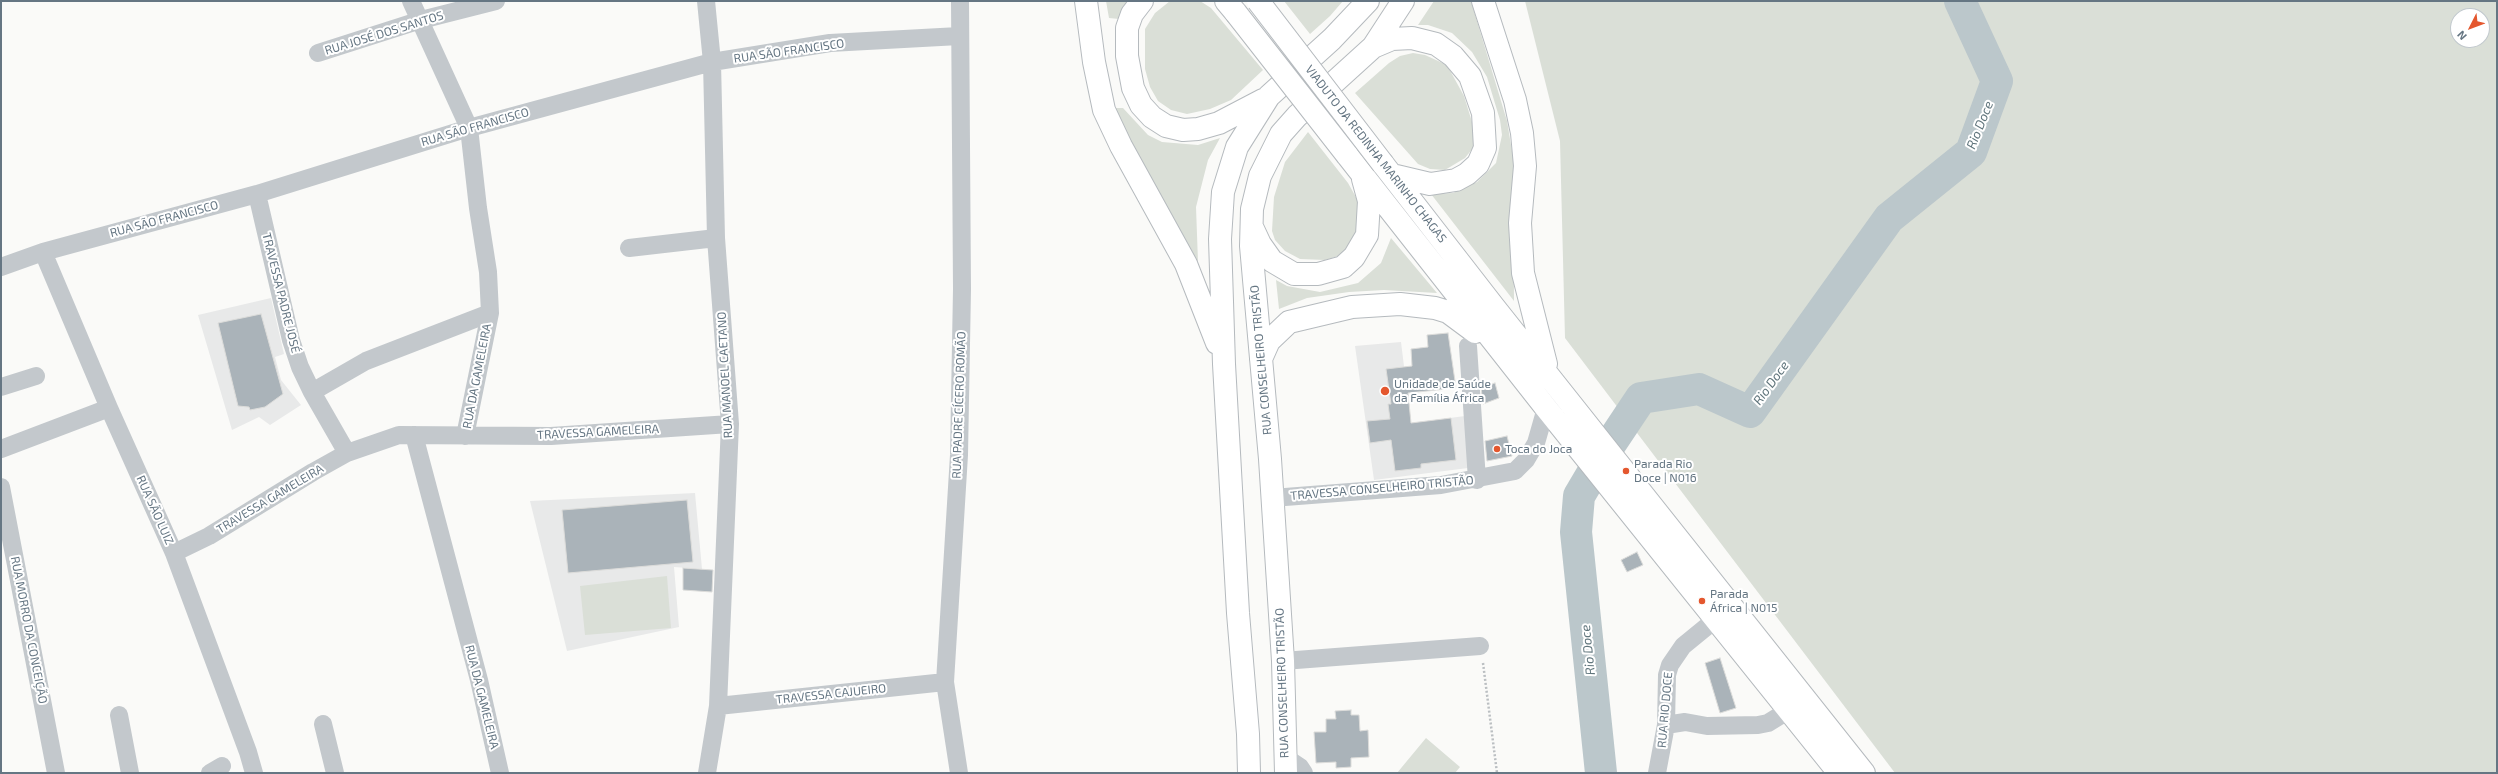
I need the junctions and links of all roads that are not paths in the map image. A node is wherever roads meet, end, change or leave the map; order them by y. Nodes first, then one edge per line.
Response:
1 (411, 1) edge
2 (496, 1) edge
3 (706, 1) edge
4 (960, 1) edge
5 (1086, 1) edge
6 (1142, 1) edge
7 (1258, 1) edge
8 (1368, 1) edge
9 (1403, 1) edge
10 (1483, 1) edge
11 (1229, 6) edge
12 (421, 20) junction
13 (959, 36) junction
14 (1373, 47) junction
15 (318, 53) dead end
16 (712, 62) junction
17 (1270, 96) junction
18 (469, 128) junction
19 (1388, 169) junction
20 (1361, 174) junction
21 (257, 194) junction
22 (1251, 224) junction
23 (716, 238) junction
24 (629, 248) dead end
25 (43, 252) junction
26 (1, 267) edge
27 (490, 313) junction
28 (1468, 346) dead end
29 (1261, 359) junction
30 (1224, 364) junction
31 (1550, 375) junction
32 (36, 376) dead end
33 (1527, 384) junction
34 (1, 387) edge
35 (312, 392) junction
36 (108, 408) junction
37 (1549, 413) junction
38 (730, 424) junction
39 (414, 435) junction
40 (465, 436) junction
41 (1, 449) edge
42 (347, 454) junction
43 (1477, 480) junction
44 (1, 487) edge
45 (1272, 498) junction
46 (174, 553) junction
47 (1716, 619) junction
48 (1480, 646) road end
49 (1283, 661) junction
50 (945, 682) junction
51 (718, 706) junction
52 (1789, 710) junction
53 (119, 715) dead end
54 (323, 724) dead end
55 (1666, 726) junction
56 (1286, 765) edge
57 (1247, 772) edge
58 (56, 773) edge
59 (130, 773) edge
60 (254, 773) edge
61 (335, 773) edge
62 (500, 773) edge
63 (708, 773) edge
64 (959, 773) edge
65 (1304, 773) edge
66 (1657, 773) edge
67 (1839, 773) edge
68 (1864, 773) edge

1 - 12 street, RUA DA GAMELEIRA
2 - 12 street, RUA JOSÉ DOS SANTOS
3 - 16 street, RUA MANOEL CAETANO
4 - 13 street, RUA PADRE CÍCERO ROMÃO
5 - 30 main road
6 - 17 main road
7 - 19 main road, VIADUTO DA REDINHA MARINHO CHAGAS, bridge
8 - 17 main road
9 - 14 main road, RUA CONSELHEIRO TRISTÃO
10 - 31 main road
11 - 20 main road, VIADUTO DA REDINHA MARINHO CHAGAS, bridge
12 - 15 street, RUA JOSÉ DOS SANTOS
12 - 18 street, RUA DA GAMELEIRA
13 - 16 street, RUA SÃO FRANCISCO
13 - 50 street, RUA PADRE CÍCERO ROMÃO
14 - 19 main road
14 - 22 main road, RUA CONSELHEIRO TRISTÃO
16 - 18 street, RUA SÃO FRANCISCO
16 - 23 street, RUA MANOEL CAETANO
17 - 30 main road
18 - 21 street, RUA SÃO FRANCISCO
18 - 27 street, RUA DA GAMELEIRA
19 - 31 main road, VIADUTO DA REDINHA MARINHO CHAGAS
20 - 22 main road
20 - 33 main road, VIADUTO DA REDINHA MARINHO CHAGAS
21 - 25 street, RUA SÃO FRANCISCO
21 - 35 street, TRAVESSA PADRE JOSÉ
22 - 29 main road, RUA CONSELHEIRO TRISTÃO
23 - 24 street
23 - 38 street, RUA MANOEL CAETANO
25 - 26 street, RUA SÃO FRANCISCO
25 - 36 street, RUA SÃO LUIZ
27 - 35 street
27 - 40 street, RUA DA GAMELEIRA
28 - 43 street
29 - 33 main road
29 - 45 main road, RUA CONSELHEIRO TRISTÃO
30 - 57 main road
31 - 68 main road
32 - 34 street
33 - 37 main road
35 - 42 street, TRAVESSA PADRE JOSÉ
36 - 41 street
36 - 46 street, RUA SÃO LUIZ
37 - 43 street, TRAVESSA CONSELHEIRO TRISTÃO
37 - 47 main road
38 - 40 street, TRAVESSA GAMELEIRA
38 - 51 street, RUA MANOEL CAETANO
39 - 40 street, RUA DA GAMELEIRA
39 - 42 street, TRAVESSA GAMELEIRA
39 - 62 street, RUA DA GAMELEIRA
42 - 46 street, TRAVESSA GAMELEIRA
43 - 45 street, TRAVESSA CONSELHEIRO TRISTÃO
44 - 58 street, RUA MORRO DA CONCEIÇÃO
45 - 49 main road, RUA CONSELHEIRO TRISTÃO
46 - 60 street, RUA SÃO LUIZ
47 - 52 main road
47 - 55 street, RUA RIO DOCE
48 - 49 street
49 - 56 main road, RUA CONSELHEIRO TRISTÃO
50 - 51 street, TRAVESSA CAJUEIRO
50 - 64 street, RUA PADRE CÍCERO ROMÃO
51 - 63 street, RUA MANOEL CAETANO
52 - 55 street
52 - 67 main road
53 - 59 street
54 - 61 street
55 - 66 street, RUA RIO DOCE
56 - 65 street

